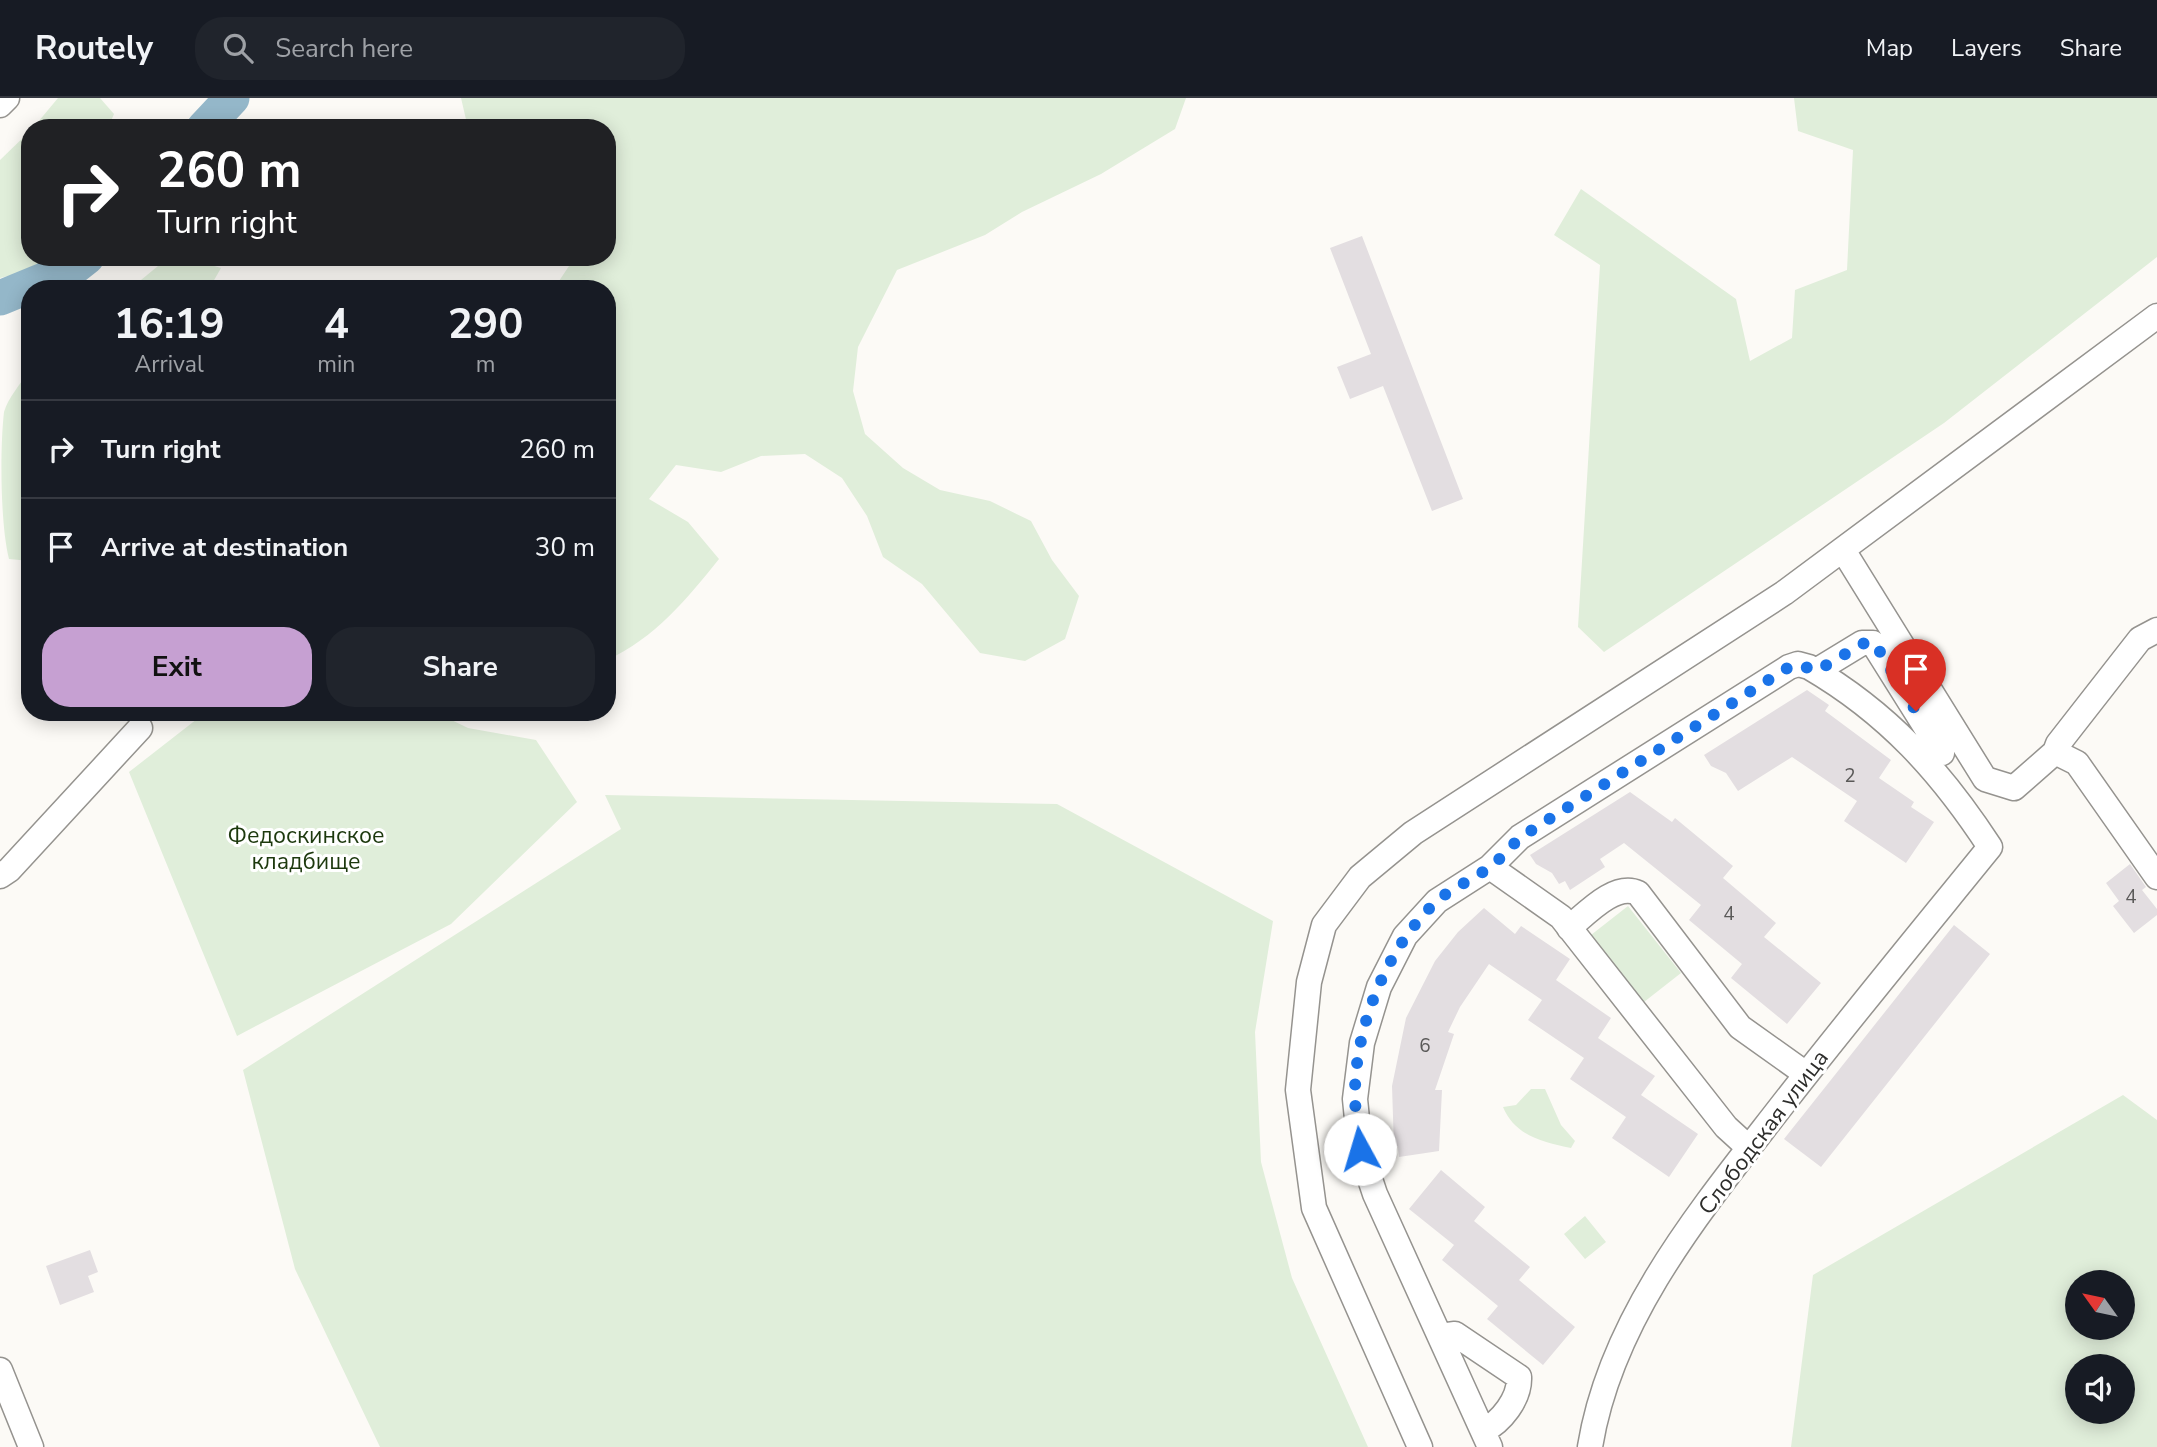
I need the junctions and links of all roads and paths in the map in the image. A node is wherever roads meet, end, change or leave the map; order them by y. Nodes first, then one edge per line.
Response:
1 (8, 98) edge
2 (0, 106) edge
3 (2157, 316) edge
4 (1843, 550) junction
5 (2157, 630) edge
6 (1816, 671) junction
7 (140, 728) dead end
8 (2055, 752) junction
9 (1942, 753) dead end
10 (1490, 867) junction
11 (0, 876) edge
12 (2157, 877) edge
13 (1569, 928) junction
14 (1806, 1074) junction
15 (1749, 1148) junction
16 (1440, 1336) junction
17 (0, 1370) edge
18 (1486, 1439) edge
19 (31, 1447) edge
20 (1420, 1447) edge
21 (1590, 1447) edge

1 - 2 street
3 - 4 street
4 - 8 street
4 - 20 street
5 - 8 street
6 - 9 street
6 - 10 street
6 - 14 street, Слободская улица
7 - 11 street
8 - 12 street
10 - 13 street
10 - 16 street
13 - 14 street
13 - 15 street
14 - 15 street, Слободская улица
15 - 21 street, Слободская улица
16 - 18 street
16 - 18 street
17 - 19 street

